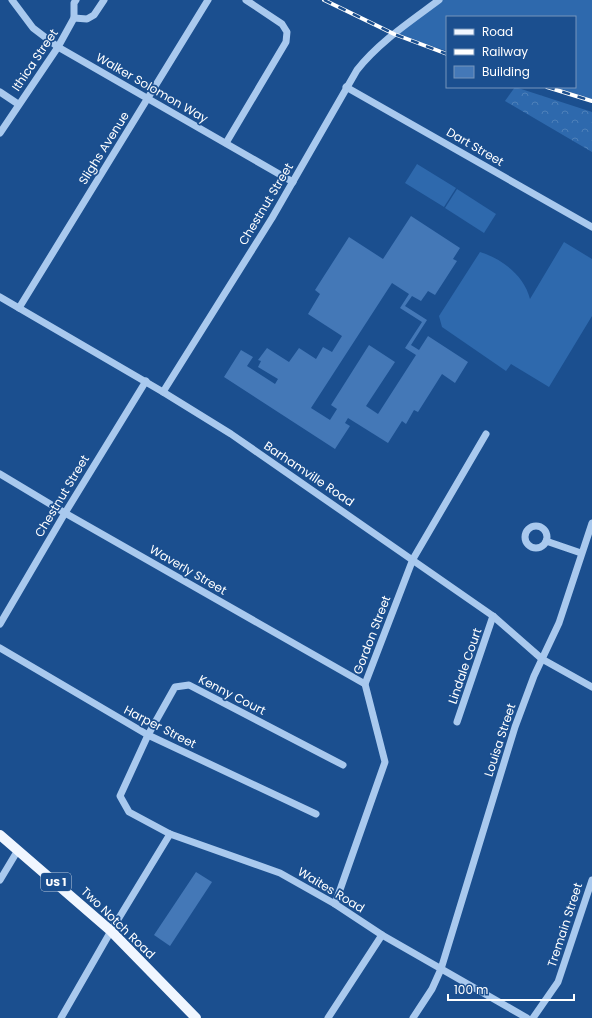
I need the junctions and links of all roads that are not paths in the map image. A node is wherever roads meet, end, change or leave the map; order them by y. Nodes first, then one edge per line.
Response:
1 (12, 0) edge
2 (76, 0) edge
3 (104, 0) edge
4 (208, 0) edge
5 (246, 0) edge
6 (439, 0) edge
7 (74, 18) junction
8 (58, 47) junction
9 (346, 87) junction
10 (0, 92) edge
11 (148, 97) junction
12 (18, 104) junction
13 (0, 133) edge
14 (226, 143) junction
15 (293, 182) junction
16 (592, 227) edge
17 (0, 297) edge
18 (18, 308) junction
19 (146, 381) junction
20 (163, 392) junction
21 (486, 434) dead end
22 (0, 474) edge
23 (65, 513) junction
24 (592, 523) edge
25 (546, 541) dead end
26 (581, 553) junction
27 (413, 559) junction
28 (493, 616) junction
29 (0, 624) edge
30 (0, 648) edge
31 (542, 659) junction
32 (365, 684) junction
33 (592, 687) edge
34 (457, 722) dead end
35 (148, 735) junction
36 (344, 765) dead end
37 (120, 796) joint
38 (316, 814) dead end
39 (170, 834) junction
40 (0, 835) edge
41 (18, 850) junction
42 (0, 880) edge
43 (592, 880) edge
44 (335, 904) junction
45 (111, 931) junction
46 (382, 935) junction
47 (441, 969) junction
48 (62, 1018) edge
49 (196, 1018) edge
50 (328, 1018) edge
51 (413, 1018) edge
52 (527, 1018) edge
53 (533, 1018) edge

1 - 8 street, Walker Solomon Way
2 - 7 street, Ithica Street
3 - 7 street
4 - 11 street, Slighs Avenue
5 - 14 street
6 - 9 street, Chestnut Street
7 - 8 street, Ithica Street
8 - 11 street, Walker Solomon Way
8 - 12 street, Ithica Street
9 - 15 street, Chestnut Street
9 - 16 street, Dart Street
10 - 12 street
11 - 14 street, Walker Solomon Way
11 - 18 street, Slighs Avenue
12 - 13 street, Ithica Street
14 - 15 street, Walker Solomon Way
15 - 20 street, Chestnut Street
17 - 18 street, Barhamville Road
18 - 19 street, Barhamville Road
19 - 20 street, Barhamville Road
19 - 23 street, Chestnut Street
20 - 27 street, Barhamville Road
21 - 27 street, Gordon Street
22 - 23 street, Waverly Street
23 - 29 street, Chestnut Street
23 - 32 street, Waverly Street
24 - 26 street, Louisa Street
25 - 26 street
26 - 31 street, Louisa Street
27 - 28 street, Barhamville Road
27 - 32 street, Gordon Street
28 - 31 street, Barhamville Road
28 - 34 street, Lindale Court
30 - 35 street, Harper Street
31 - 33 street, Barhamville Road
31 - 47 street, Louisa Street
32 - 44 street, Gordon Street
35 - 36 street, Kenny Court
35 - 37 street, Kenny Court
35 - 38 street, Harper Street
37 - 39 street, Waites Road
39 - 44 street, Waites Road
39 - 45 street
40 - 41 main road, Two Notch Road / US 1
41 - 42 street
41 - 45 main road, Two Notch Road / US 1
43 - 53 street, Tremain Street
44 - 46 street, Waites Road
45 - 48 street
45 - 49 main road, Two Notch Road / US 1
46 - 47 street, Waites Road
46 - 50 street
47 - 51 street, Louisa Street
47 - 52 street, Waites Road

